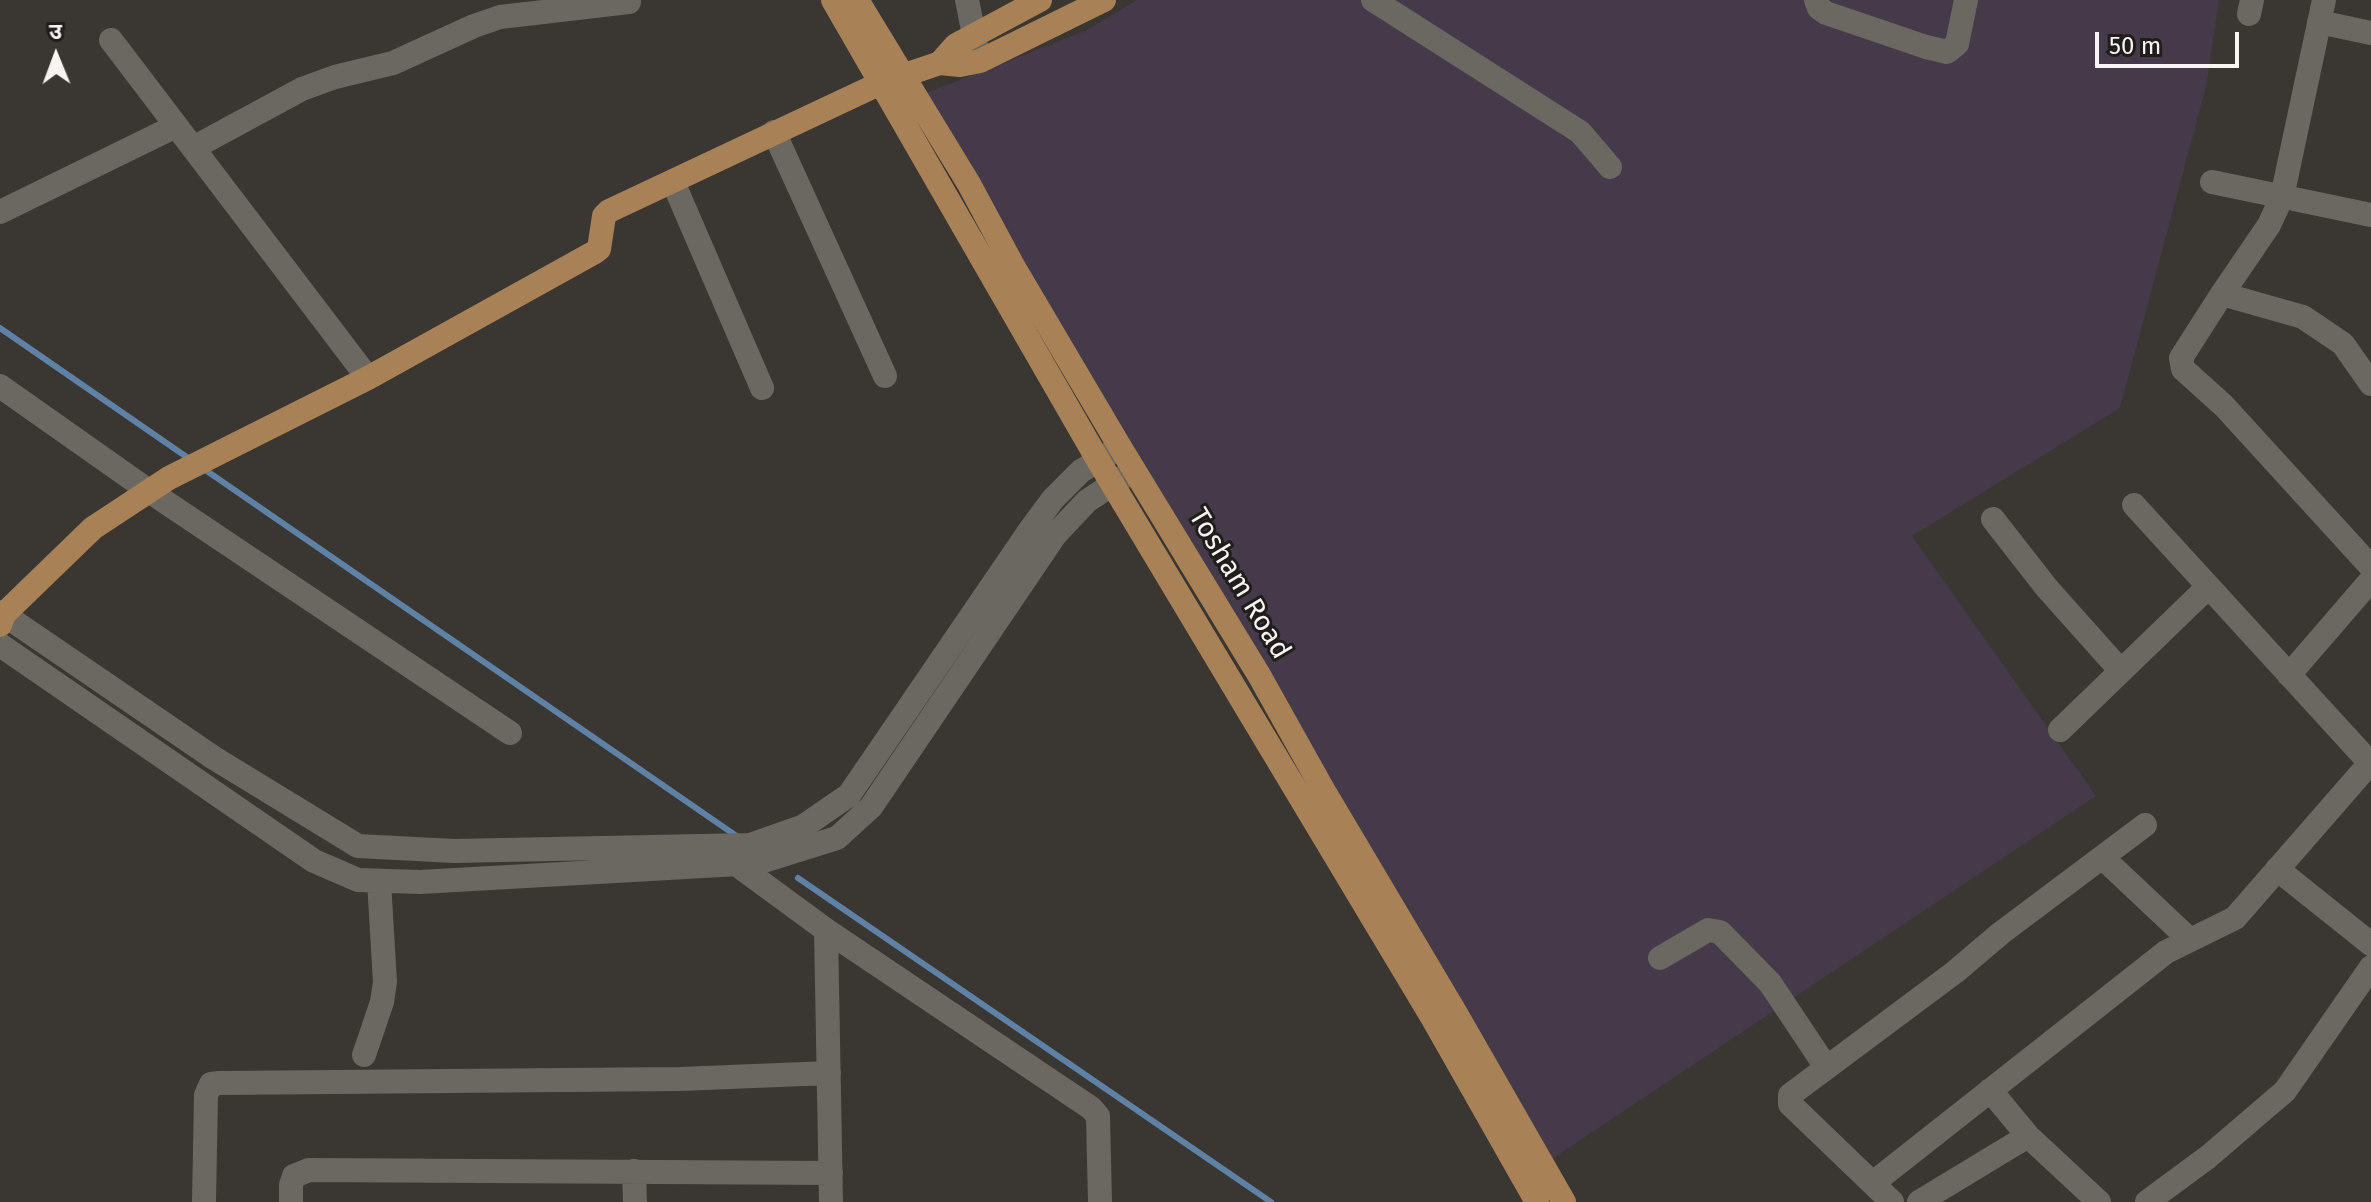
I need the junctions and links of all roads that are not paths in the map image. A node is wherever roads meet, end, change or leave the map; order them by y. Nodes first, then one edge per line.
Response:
1 (833, 0) edge
2 (857, 0) edge
3 (967, 0) edge
4 (1040, 0) edge
5 (1104, 0) edge
6 (1373, 0) edge
7 (1816, 0) edge
8 (1966, 0) edge
9 (629, 2) dead end
10 (1058, 10) edge
11 (2322, 11) edge
12 (2371, 33) edge
13 (973, 34) junction
14 (111, 40) dead end
15 (980, 61) junction
16 (940, 63) junction
17 (892, 80) junction
18 (176, 126) junction
19 (774, 132) junction
20 (193, 148) junction
21 (1610, 167) dead end
22 (673, 182) junction
23 (2212, 182) dead end
24 (2282, 197) junction
25 (0, 212) edge
26 (2371, 215) edge
27 (2222, 294) junction
28 (885, 376) dead end
29 (368, 378) junction
30 (2370, 379) edge
31 (0, 386) edge
32 (762, 388) dead end
33 (1120, 447) junction
34 (1098, 460) junction
35 (1124, 476) junction
36 (149, 491) junction
37 (2134, 505) dead end
38 (1993, 519) dead end
39 (2371, 567) edge
40 (2371, 580) edge
41 (2208, 587) junction
42 (1, 617) edge
43 (0, 645) edge
44 (2120, 670) junction
45 (2289, 675) junction
46 (2060, 730) dead end
47 (510, 733) dead end
48 (2368, 770) edge
49 (2145, 825) dead end
50 (711, 846) junction
51 (2103, 858) junction
52 (737, 865) junction
53 (2277, 869) junction
54 (379, 881) junction
55 (826, 930) junction
56 (2190, 940) junction
57 (2371, 944) edge
58 (1660, 958) dead end
59 (2371, 967) edge
60 (364, 1055) dead end
61 (1826, 1067) junction
62 (829, 1073) junction
63 (1990, 1090) junction
64 (2028, 1136) junction
65 (634, 1171) junction
66 (831, 1173) junction
67 (1873, 1183) junction
68 (204, 1202) edge
69 (291, 1202) edge
70 (635, 1202) edge
71 (831, 1202) edge
72 (1100, 1202) edge
73 (1537, 1202) edge
74 (1564, 1202) edge
75 (1892, 1202) edge
76 (1919, 1202) edge
77 (2099, 1202) edge
78 (2147, 1202) edge

1 - 17 main road, Tosham Road
2 - 17 main road, Tosham Road
3 - 13 street
4 - 13 main road
5 - 10 main road
6 - 21 street
7 - 8 street
9 - 20 street
10 - 15 main road
11 - 12 street
11 - 24 street
13 - 15 street
13 - 16 main road
14 - 18 street
15 - 16 main road
16 - 17 main road
17 - 19 main road
17 - 33 main road, Tosham Road
17 - 34 main road, Tosham Road
18 - 20 street
18 - 25 street
19 - 22 main road
19 - 28 street
20 - 29 street
22 - 29 main road
22 - 32 street
23 - 24 street
24 - 26 street
24 - 27 street
27 - 30 street
27 - 39 street
29 - 36 main road
31 - 36 street
33 - 34 street
33 - 35 main road, Tosham Road
34 - 35 main road, Tosham Road
34 - 50 street
35 - 52 street
35 - 73 main road, Tosham Road
35 - 74 main road, Tosham Road
36 - 42 main road
36 - 47 street
37 - 41 street
38 - 44 street
40 - 45 street
41 - 44 street
41 - 45 street
42 - 50 street
43 - 54 street
44 - 46 street
45 - 48 street
48 - 53 street
49 - 51 street
50 - 52 street
51 - 56 street
51 - 61 street
52 - 54 street
52 - 55 street
53 - 56 street
53 - 57 street
54 - 60 street
55 - 62 street
55 - 72 street
56 - 63 street
58 - 61 street
59 - 78 street
61 - 67 street
62 - 66 street
62 - 68 street
63 - 64 street
63 - 67 street
64 - 76 street
64 - 77 street
65 - 66 street
65 - 69 street
65 - 70 street
66 - 71 street
67 - 75 street

